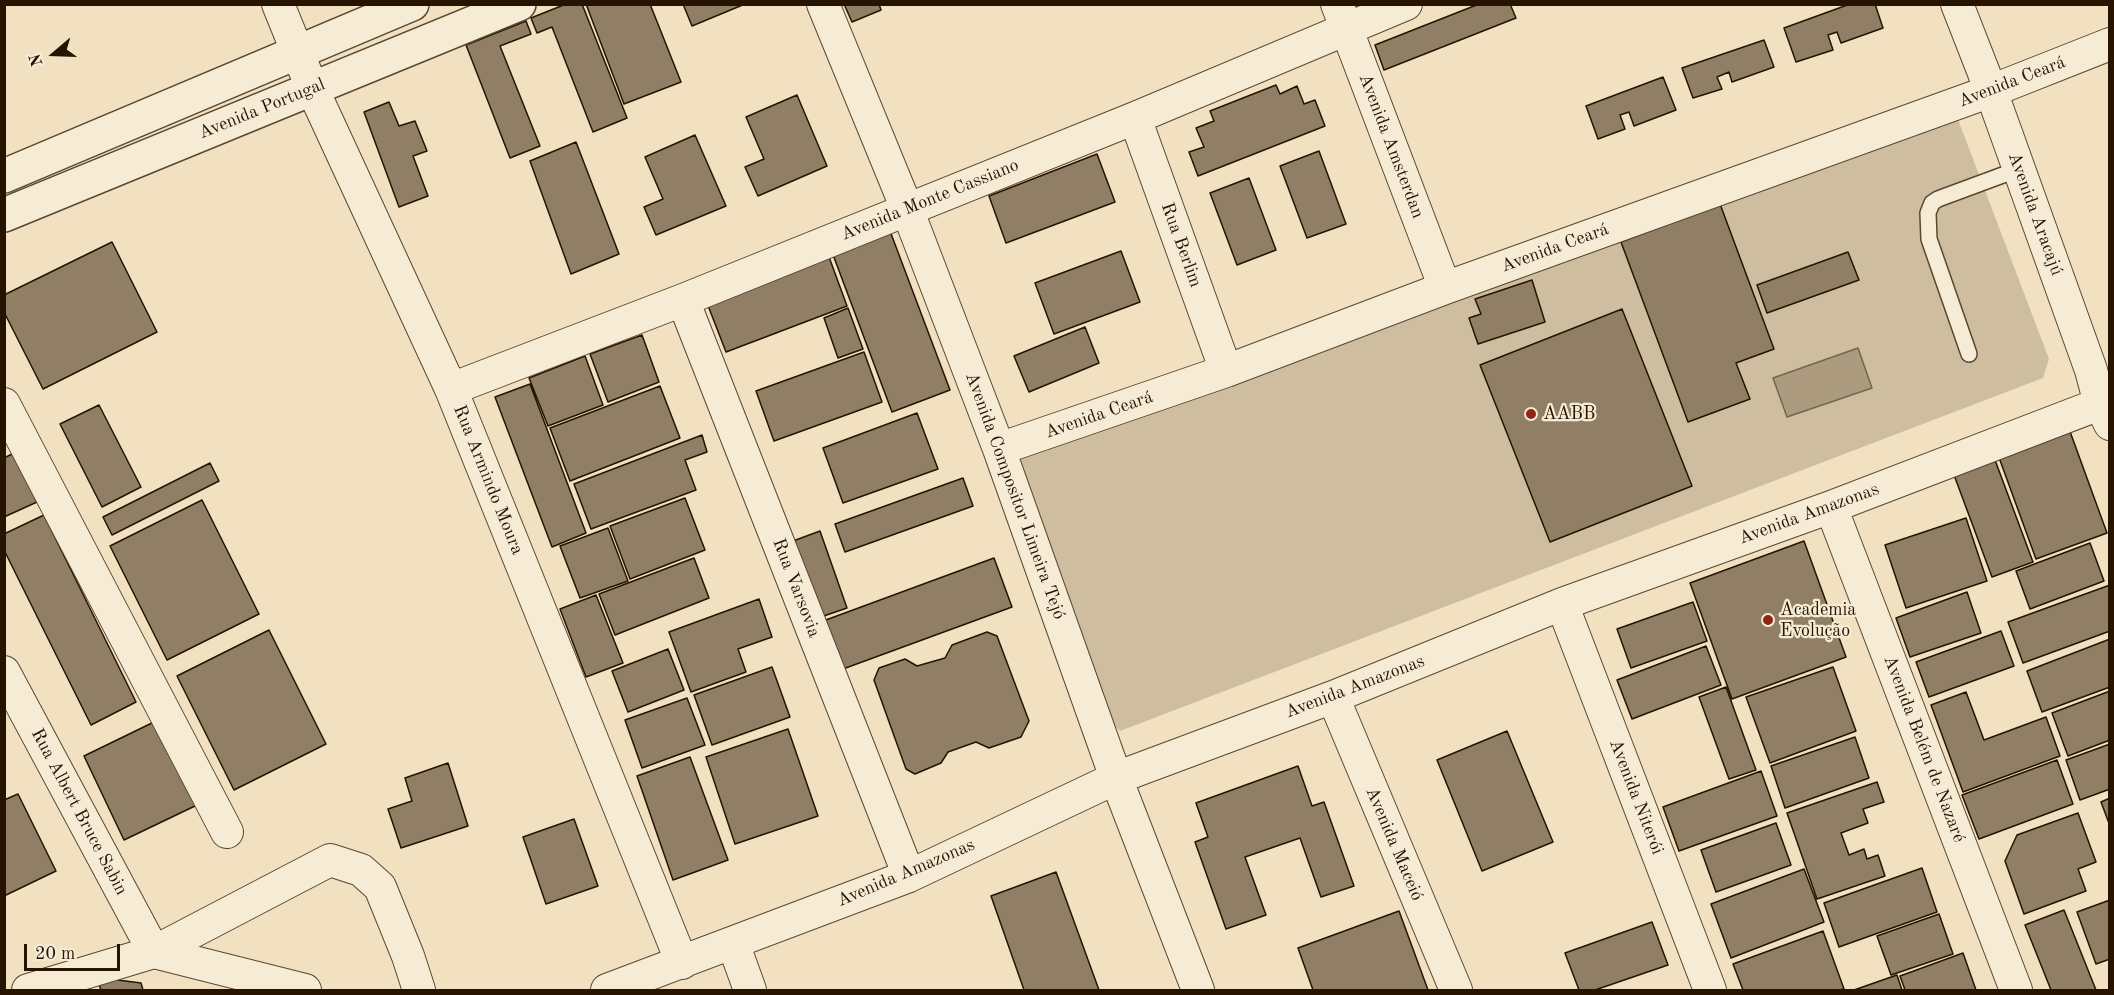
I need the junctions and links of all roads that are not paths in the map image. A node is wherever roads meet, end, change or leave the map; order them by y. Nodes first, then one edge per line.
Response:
1 (278, 4) edge
2 (412, 4) edge
3 (519, 4) edge
4 (823, 4) edge
5 (1406, 4) edge
6 (1957, 4) edge
7 (1342, 17) edge
8 (2109, 44) edge
9 (297, 53) junction
10 (312, 88) junction
11 (1991, 92) junction
12 (1135, 118) junction
13 (2019, 169) junction
14 (4, 176) edge
15 (907, 209) junction
16 (4, 215) edge
17 (1445, 288) junction
18 (683, 300) junction
19 (1969, 354) dead end
20 (1226, 371) junction
21 (452, 389) junction
22 (4, 404) edge
23 (2106, 409) edge
24 (999, 449) junction
25 (1831, 507) junction
26 (1562, 604) junction
27 (4, 672) edge
28 (1333, 696) junction
29 (1116, 778) junction
30 (227, 831) dead end
31 (909, 876) junction
32 (732, 943) junction
33 (154, 952) junction
34 (682, 963) junction
35 (28, 990) edge
36 (305, 990) edge
37 (419, 990) edge
38 (607, 990) edge
39 (750, 990) edge
40 (1198, 990) edge
41 (1456, 990) edge
42 (1710, 990) edge
43 (2016, 990) edge

1 - 9 street, Rua Armindo Moura
2 - 9 street, Avenida Portugal
3 - 10 street, Avenida Portugal
4 - 15 street, Avenida Compositor Limeira Tejó
5 - 7 street, Avenida Monte Cassiano
6 - 11 street, Avenida Aracajú
7 - 12 street, Avenida Monte Cassiano
7 - 17 street, Avenida Amsterdan
8 - 11 street, Avenida Ceará
9 - 10 street, Rua Armindo Moura
9 - 14 street, Avenida Portugal
10 - 16 street, Avenida Portugal
10 - 21 street, Rua Armindo Moura
11 - 13 street, Avenida Aracajú
11 - 17 street, Avenida Ceará
12 - 15 street, Avenida Monte Cassiano
12 - 20 street, Rua Berlim
13 - 19 lane
13 - 23 street, Avenida Aracajú
15 - 18 street, Avenida Monte Cassiano
15 - 24 street, Avenida Compositor Limeira Tejó
17 - 20 street, Avenida Ceará
18 - 21 street, Avenida Monte Cassiano
18 - 31 street, Rua Varsovia
20 - 24 street, Avenida Ceará
21 - 34 street, Rua Armindo Moura
22 - 30 street
23 - 25 street, Avenida Amazonas
24 - 29 street, Avenida Compositor Limeira Tejó
25 - 26 street, Avenida Amazonas
25 - 43 street, Avenida Belém de Nazaré
26 - 28 street, Avenida Amazonas
26 - 42 street, Avenida Niterói
27 - 33 street, Rua Albert Bruce Sabin
28 - 29 street, Avenida Amazonas
28 - 41 street, Avenida Maceió
29 - 31 street, Avenida Amazonas
29 - 40 street, Avenida Compositor Limeira Tejó
31 - 32 street, Avenida Amazonas
32 - 34 street, Avenida Amazonas
32 - 39 street
33 - 35 street
33 - 36 street
33 - 37 street
34 - 38 street, Avenida Amazonas

